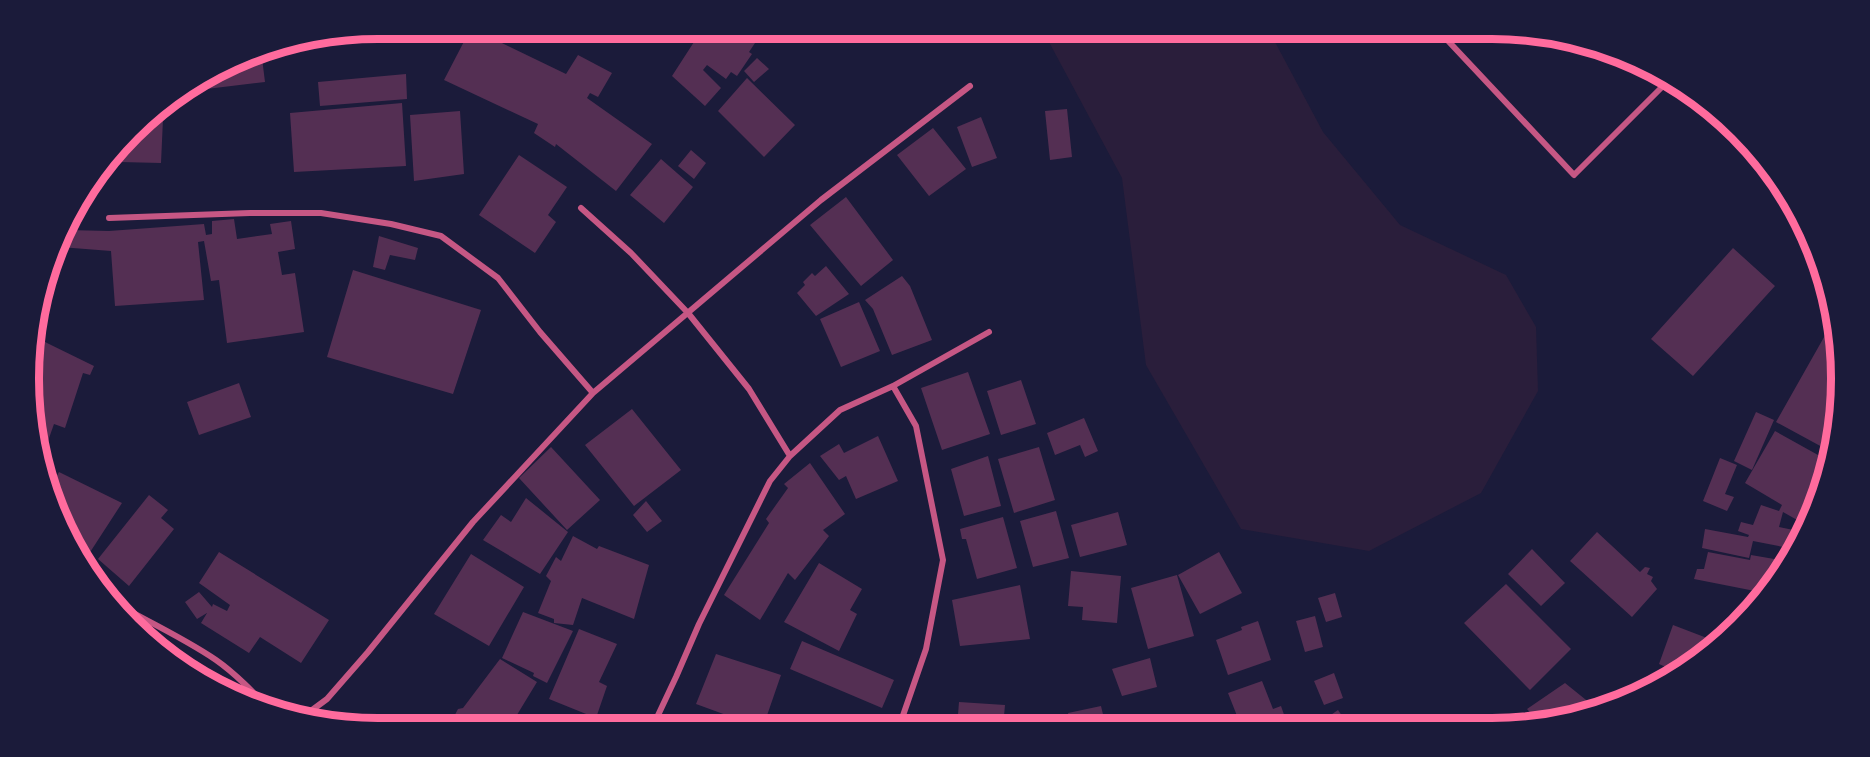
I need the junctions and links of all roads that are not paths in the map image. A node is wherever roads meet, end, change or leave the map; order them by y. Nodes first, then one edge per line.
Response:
1 (1446, 39) edge
2 (970, 86) dead end
3 (1663, 86) edge
4 (581, 208) dead end
5 (109, 218) dead end
6 (688, 314) junction
7 (989, 332) dead end
8 (893, 386) junction
9 (593, 393) junction
10 (790, 456) junction
11 (132, 612) edge
12 (255, 694) edge
13 (311, 711) edge
14 (657, 718) edge
15 (901, 718) edge

1 - 3 street
2 - 6 street
4 - 6 street
5 - 9 street
6 - 9 street
6 - 10 street
7 - 8 street
8 - 10 street
8 - 15 street
9 - 13 street
10 - 14 street
11 - 12 street

